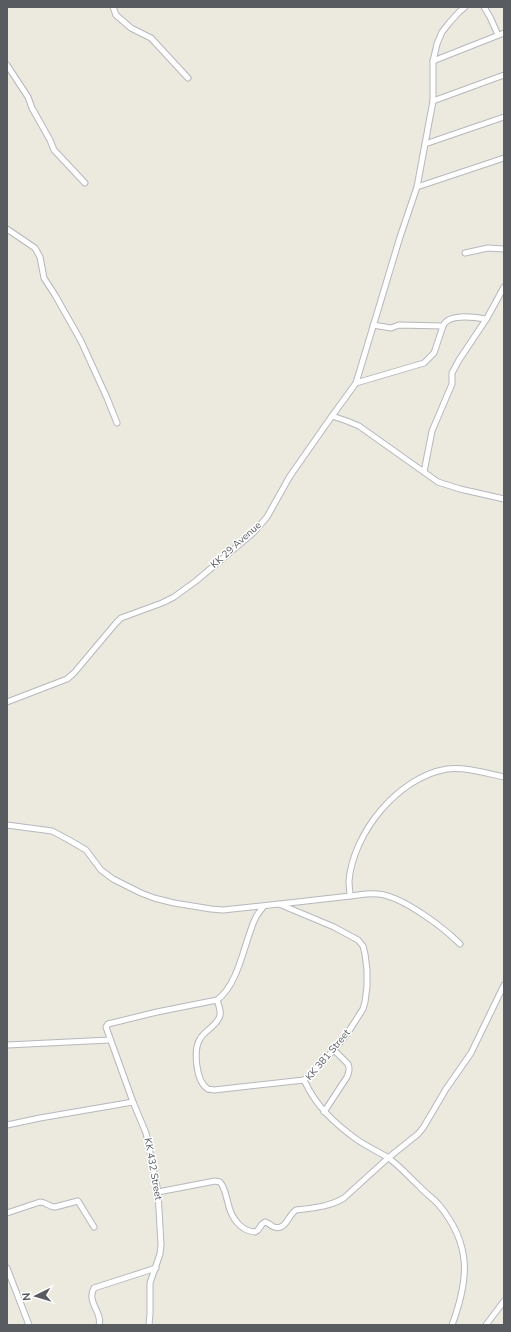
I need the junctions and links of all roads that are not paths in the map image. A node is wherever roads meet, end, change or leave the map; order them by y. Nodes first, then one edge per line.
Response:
1 (113, 7) edge
2 (465, 7) edge
3 (484, 7) edge
4 (504, 33) edge
5 (498, 35) junction
6 (433, 61) junction
7 (7, 65) edge
8 (504, 75) edge
9 (188, 78) dead end
10 (433, 101) junction
11 (504, 116) edge
12 (425, 144) junction
13 (504, 158) edge
14 (85, 183) dead end
15 (417, 187) junction
16 (7, 228) edge
17 (504, 249) edge
18 (465, 253) dead end
19 (504, 287) edge
20 (486, 319) junction
21 (373, 325) junction
22 (442, 326) junction
23 (356, 383) junction
24 (332, 416) junction
25 (117, 423) dead end
26 (424, 472) junction
27 (504, 499) edge
28 (7, 702) edge
29 (504, 777) edge
30 (7, 825) edge
31 (350, 896) junction
32 (278, 904) junction
33 (264, 906) junction
34 (460, 944) dead end
35 (504, 985) edge
36 (217, 1000) junction
37 (110, 1040) junction
38 (7, 1045) edge
39 (334, 1050) junction
40 (304, 1080) junction
41 (133, 1102) junction
42 (324, 1112) junction
43 (7, 1124) edge
44 (388, 1158) junction
45 (158, 1192) junction
46 (7, 1213) edge
47 (94, 1227) dead end
48 (7, 1268) edge
49 (156, 1268) junction
50 (504, 1301) edge
51 (29, 1325) edge
52 (99, 1325) edge
53 (148, 1325) edge
54 (452, 1325) edge
55 (486, 1325) edge

1 - 9 street
2 - 6 street, KK 29 Avenue
3 - 5 street
4 - 5 street
5 - 6 street
6 - 10 street, KK 29 Avenue
7 - 14 street
8 - 10 street
10 - 12 street, KK 29 Avenue
11 - 12 street
12 - 15 street, KK 29 Avenue
13 - 15 street
15 - 21 street, KK 29 Avenue
16 - 25 street
17 - 18 street
19 - 20 street
20 - 22 street
20 - 26 street
21 - 22 street
21 - 23 street, KK 29 Avenue
22 - 23 street
23 - 24 street, KK 29 Avenue
24 - 26 street
24 - 28 street, KK 29 Avenue
26 - 27 street
29 - 31 street
30 - 33 street
31 - 32 street
31 - 34 street
32 - 33 street
32 - 39 street, KK 381 Street
33 - 36 street
35 - 44 street
36 - 37 street, KK 432 Street
36 - 40 street
37 - 38 street
37 - 41 street, KK 432 Street
39 - 40 street, KK 381 Street
39 - 42 street
40 - 42 street, KK 381 Street
41 - 43 street
41 - 45 street, KK 432 Street
42 - 44 street, KK 381 Street
44 - 45 street
44 - 54 street, KK 381 Street
45 - 49 street, KK 432 Street
46 - 47 street
48 - 51 street
49 - 52 street
49 - 53 street, KK 432 Street
50 - 55 street

